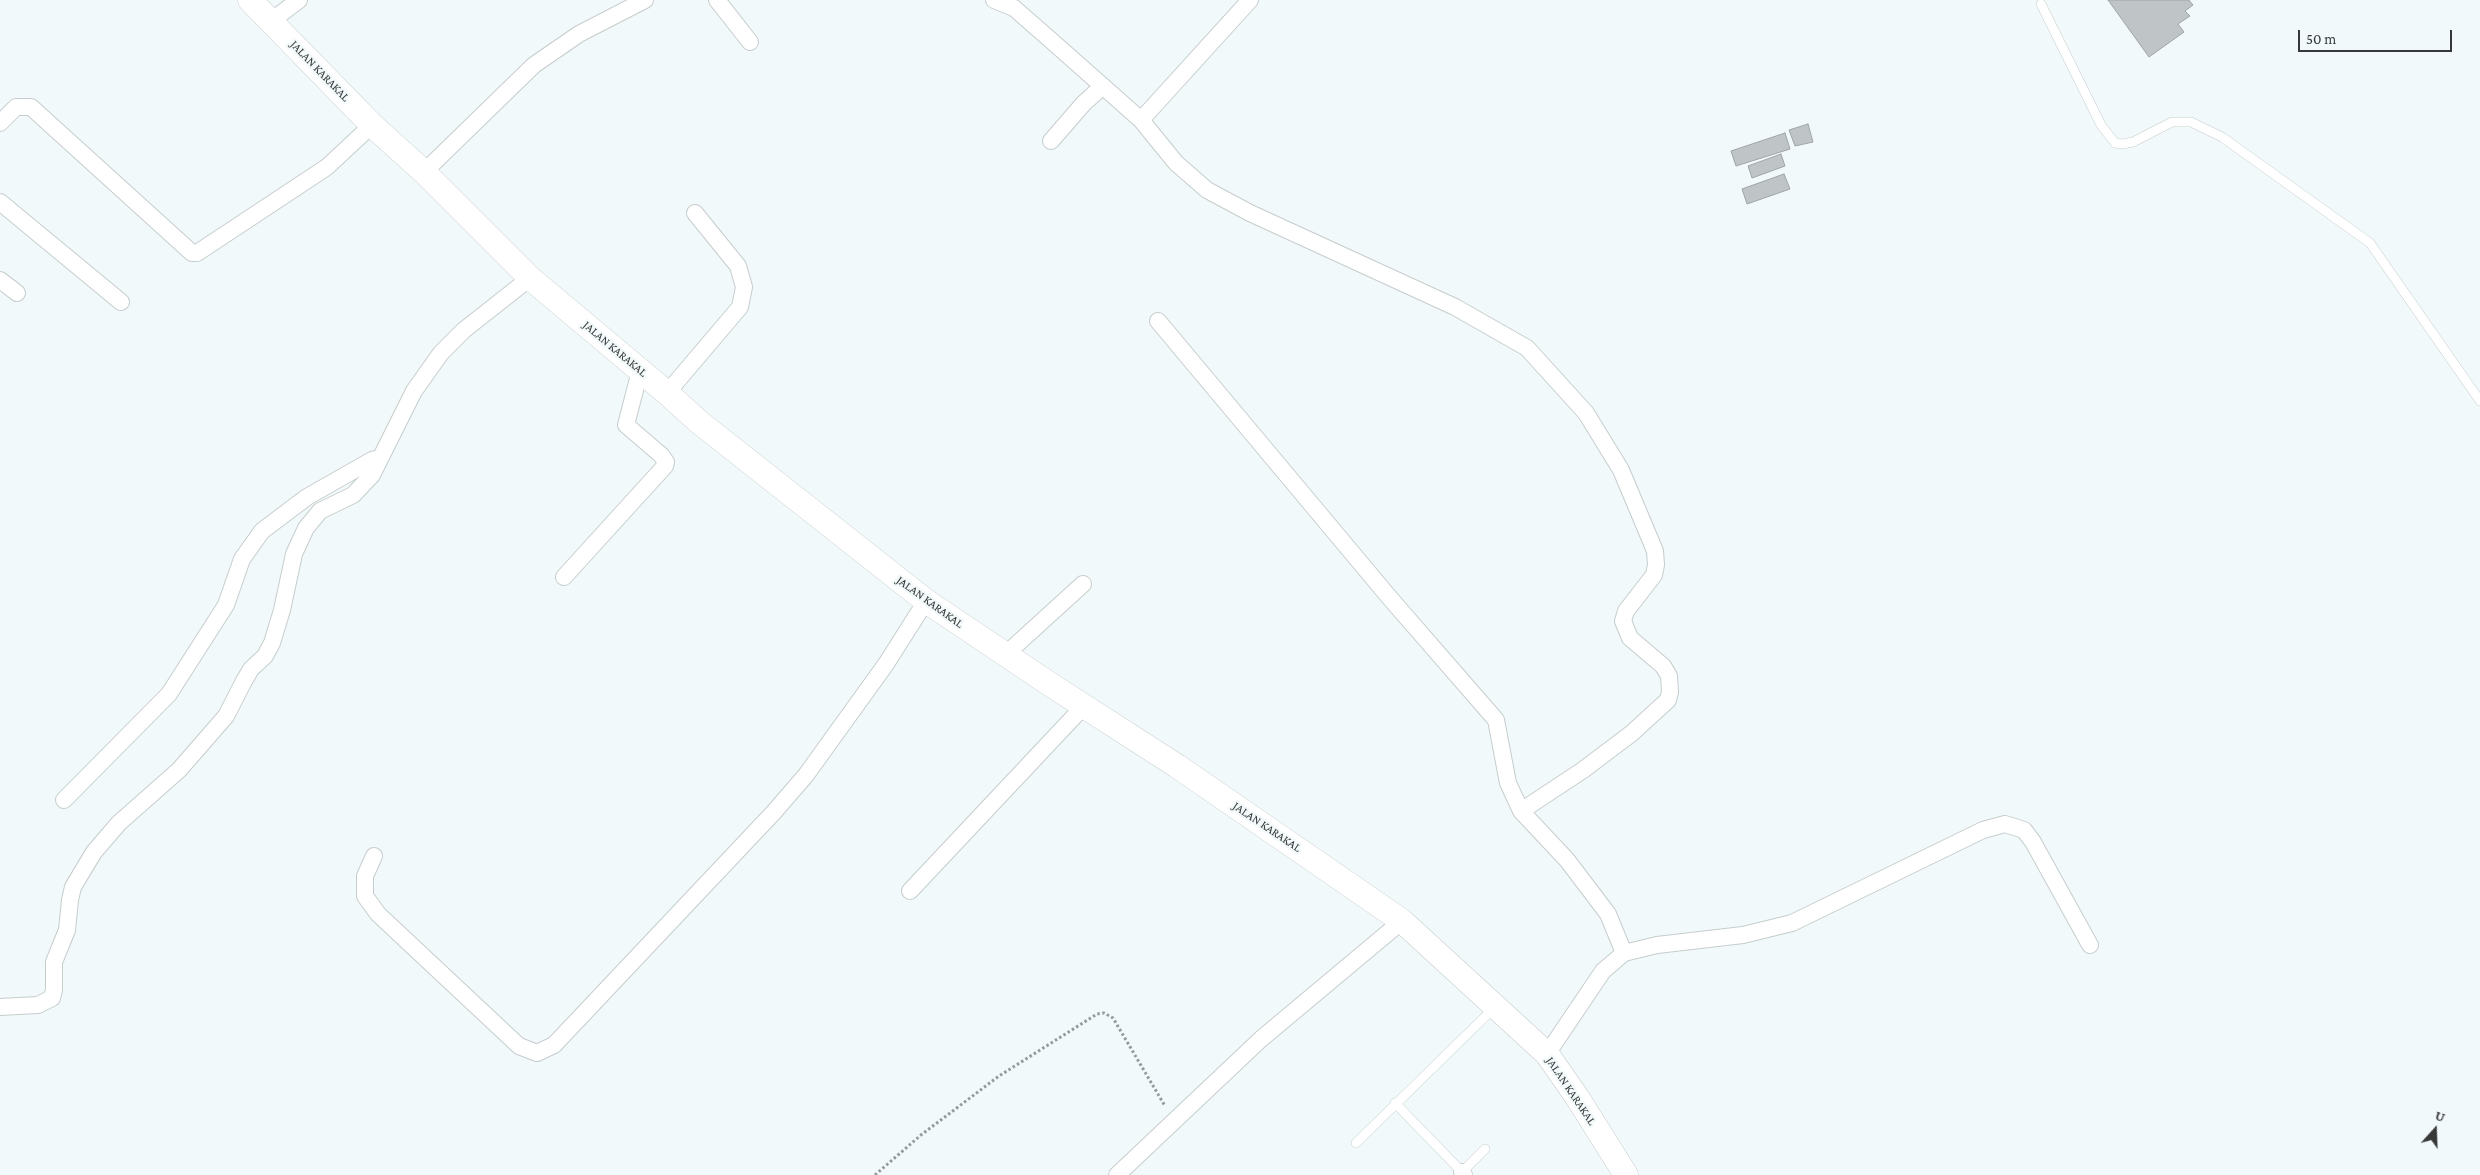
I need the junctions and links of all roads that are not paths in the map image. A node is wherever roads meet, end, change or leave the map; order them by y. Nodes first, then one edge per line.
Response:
1 (250, 0) edge
2 (299, 0) edge
3 (645, 0) edge
4 (717, 0) edge
5 (994, 0) edge
6 (1250, 0) edge
7 (2041, 4) dead end
8 (271, 21) junction
9 (750, 42) dead end
10 (1103, 86) junction
11 (1141, 120) junction
12 (0, 123) edge
13 (372, 124) junction
14 (1051, 141) dead end
15 (424, 172) junction
16 (0, 202) edge
17 (695, 213) dead end
18 (530, 278) junction
19 (0, 280) edge
20 (18, 293) dead end
21 (121, 302) dead end
22 (1158, 321) dead end
23 (640, 371) junction
24 (667, 393) junction
25 (2480, 401) edge
26 (380, 458) junction
27 (564, 577) dead end
28 (1083, 584) dead end
29 (926, 601) junction
30 (1005, 655) junction
31 (1084, 706) junction
32 (64, 800) dead end
33 (1521, 811) junction
34 (374, 856) dead end
35 (910, 891) dead end
36 (1402, 921) junction
37 (2090, 945) dead end
38 (1624, 953) junction
39 (1495, 1006) junction
40 (0, 1007) edge
41 (1547, 1054) junction
42 (1395, 1103) junction
43 (1356, 1143) dead end
44 (1485, 1149) dead end
45 (1463, 1174) edge
46 (1117, 1175) edge
47 (1626, 1175) edge

1 - 8 main road, JALAN KARAKAL
2 - 8 street
3 - 15 street
4 - 9 street
5 - 10 street
6 - 11 street
7 - 25 lane
8 - 13 main road, JALAN KARAKAL
10 - 11 street
10 - 14 street
11 - 33 street
12 - 13 street
13 - 15 main road, JALAN KARAKAL
15 - 18 main road, JALAN KARAKAL
16 - 21 street
17 - 24 street
18 - 23 main road, JALAN KARAKAL
18 - 26 street
19 - 20 street
22 - 33 street
23 - 24 main road, JALAN KARAKAL
23 - 27 street
24 - 29 main road, JALAN KARAKAL
26 - 32 street
26 - 40 street
28 - 30 street
29 - 30 main road, JALAN KARAKAL
29 - 34 street
30 - 31 main road, JALAN KARAKAL
31 - 35 street
31 - 36 main road, JALAN KARAKAL
33 - 38 street
36 - 39 main road, JALAN KARAKAL
36 - 46 street
37 - 38 street
38 - 41 street
39 - 41 main road, JALAN KARAKAL
39 - 42 lane
41 - 47 main road, JALAN KARAKAL
42 - 43 lane
42 - 45 lane
44 - 45 lane

